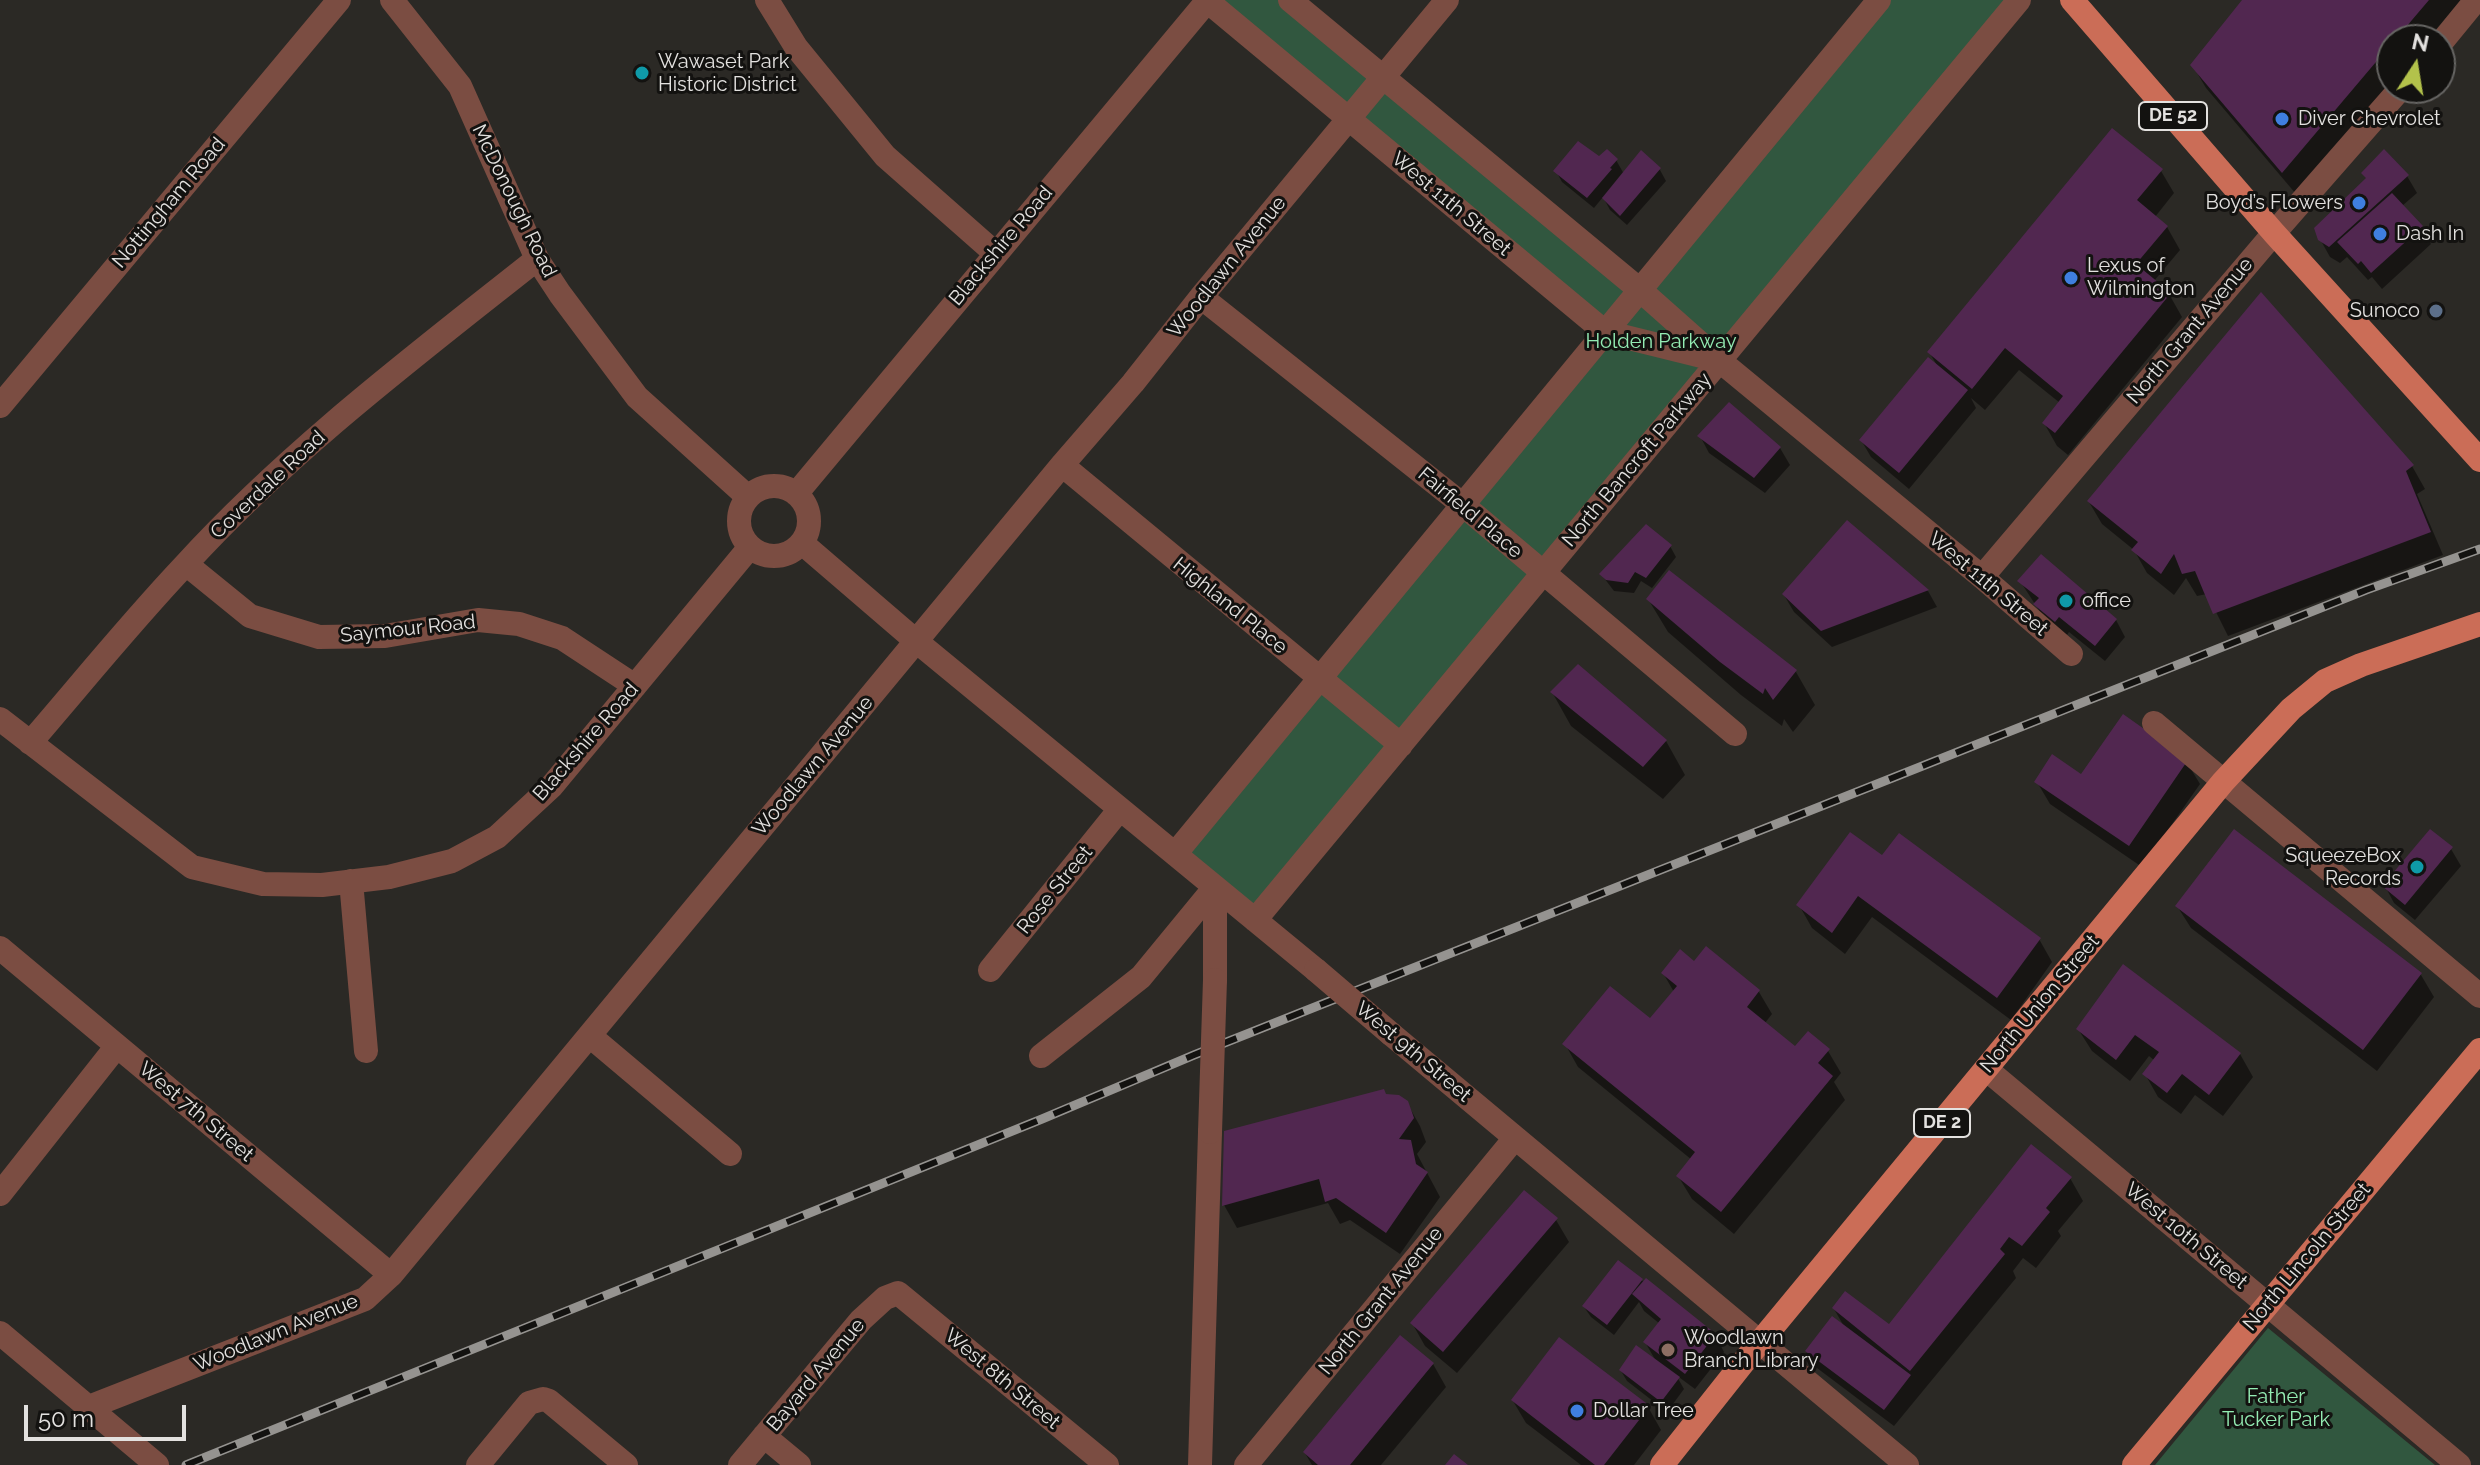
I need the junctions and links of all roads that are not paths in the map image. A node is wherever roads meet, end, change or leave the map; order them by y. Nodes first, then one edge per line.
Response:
1 (339, 0) edge
2 (392, 0) edge
3 (767, 0) edge
4 (1207, 0) edge
5 (1290, 0) edge
6 (1447, 0) edge
7 (1879, 0) edge
8 (2019, 0) edge
9 (2072, 0) edge
10 (2476, 0) edge
11 (2456, 24) edge
12 (1383, 76) junction
13 (2387, 104) edge
14 (1348, 119) junction
15 (2274, 233) junction
16 (995, 253) junction
17 (537, 259) junction
18 (1640, 290) junction
19 (1201, 297) junction
20 (1605, 332) junction
21 (1720, 361) junction
22 (0, 406) edge
23 (2480, 460) edge
24 (1062, 465) junction
25 (796, 494) junction
26 (748, 497) junction
27 (1463, 505) junction
28 (802, 543) junction
29 (750, 547) junction
30 (186, 564) junction
31 (1543, 574) junction
32 (1982, 577) junction
33 (2480, 624) edge
34 (916, 641) junction
35 (2071, 654) dead end
36 (1319, 679) junction
37 (635, 686) junction
38 (0, 719) edge
39 (2154, 723) dead end
40 (1735, 734) dead end
41 (30, 743) junction
42 (1401, 745) junction
43 (2223, 782) junction
44 (1120, 809) junction
45 (1175, 854) junction
46 (351, 881) junction
47 (1215, 887) junction
48 (1255, 920) junction
49 (0, 948) edge
50 (990, 970) dead end
51 (2480, 996) edge
52 (590, 1036) junction
53 (117, 1046) junction
54 (2480, 1050) edge
55 (366, 1051) dead end
56 (1041, 1056) dead end
57 (1986, 1069) junction
58 (1515, 1138) junction
59 (730, 1154) dead end
60 (0, 1194) edge
61 (391, 1275) junction
62 (898, 1293) joint
63 (2268, 1305) junction
64 (0, 1333) edge
65 (1760, 1342) junction
66 (89, 1407) junction
67 (764, 1436) junction
68 (148, 1458) edge
69 (478, 1465) edge
70 (626, 1465) edge
71 (740, 1465) edge
72 (799, 1465) edge
73 (1107, 1465) edge
74 (1200, 1465) edge
75 (1246, 1465) edge
76 (1662, 1465) edge
77 (1907, 1465) edge
78 (2134, 1465) edge
79 (2459, 1465) edge

1 - 22 street, Nottingham Road
2 - 17 street, McDonough Road
3 - 16 street
4 - 14 street, West 11th Street
4 - 16 street, Blackshire Road
5 - 12 street, West 11th Street
6 - 12 street, Woodlawn Avenue
7 - 18 street
8 - 21 street, North Bancroft Parkway
9 - 15 main road, DE 52
10 - 11 street
12 - 14 street, Woodlawn Avenue
12 - 18 street, West 11th Street
13 - 15 street, North Grant Avenue
14 - 19 street, Woodlawn Avenue
14 - 20 street, West 11th Street
15 - 23 main road, DE 52
15 - 32 street, North Grant Avenue
16 - 25 street, Blackshire Road
17 - 26 street, McDonough Road
17 - 30 street, Coverdale Road
18 - 20 street
18 - 21 street, West 11th Street
19 - 24 street, Woodlawn Avenue
19 - 27 street, Fairfield Place
20 - 21 street, West 11th Street
20 - 27 street
21 - 31 street, North Bancroft Parkway
21 - 32 street, West 11th Street
24 - 34 street, Woodlawn Avenue
24 - 36 street, Highland Place
25 - 26 street
25 - 28 street
26 - 29 street
27 - 31 street, Fairfield Place
27 - 36 street
28 - 29 street
28 - 34 street
29 - 37 street, Blackshire Road
30 - 37 street, Saymour Road
30 - 41 street, Coverdale Road
31 - 40 street, Fairfield Place
31 - 42 street, North Bancroft Parkway
32 - 35 street, West 11th Street
33 - 43 main road, North Union Street / DE 2
34 - 44 street, West 9th Street
34 - 52 street, Woodlawn Avenue
36 - 42 street, Highland Place
36 - 45 street
37 - 46 street, Blackshire Road
38 - 41 street, Blackshire Road
39 - 43 street
41 - 46 street, Blackshire Road
42 - 48 street, North Bancroft Parkway
43 - 51 street
43 - 57 main road, North Union Street / DE 2
44 - 45 street, West 9th Street
44 - 50 street, Rose Street
45 - 47 street, West 9th Street
46 - 55 street
47 - 48 street, West 9th Street
47 - 56 street
47 - 74 street, bridge
48 - 58 street, West 9th Street, bridge
49 - 53 street, West 7th Street
52 - 59 street
52 - 61 street, Woodlawn Avenue
53 - 60 street
53 - 61 street, West 7th Street
54 - 63 main road, North Lincoln Street
57 - 63 street, West 10th Street
57 - 65 main road, North Union Street / DE 2
58 - 65 street, West 9th Street
58 - 75 street, North Grant Avenue
61 - 66 street, Woodlawn Avenue
62 - 67 street, Bayard Avenue
62 - 73 street, West 8th Street
63 - 78 main road, North Lincoln Street
63 - 79 street, West 10th Street
64 - 66 street
65 - 76 main road, North Union Street / DE 2
65 - 77 street, West 9th Street
66 - 68 street
67 - 71 street, Bayard Avenue
67 - 72 street
69 - 70 street

